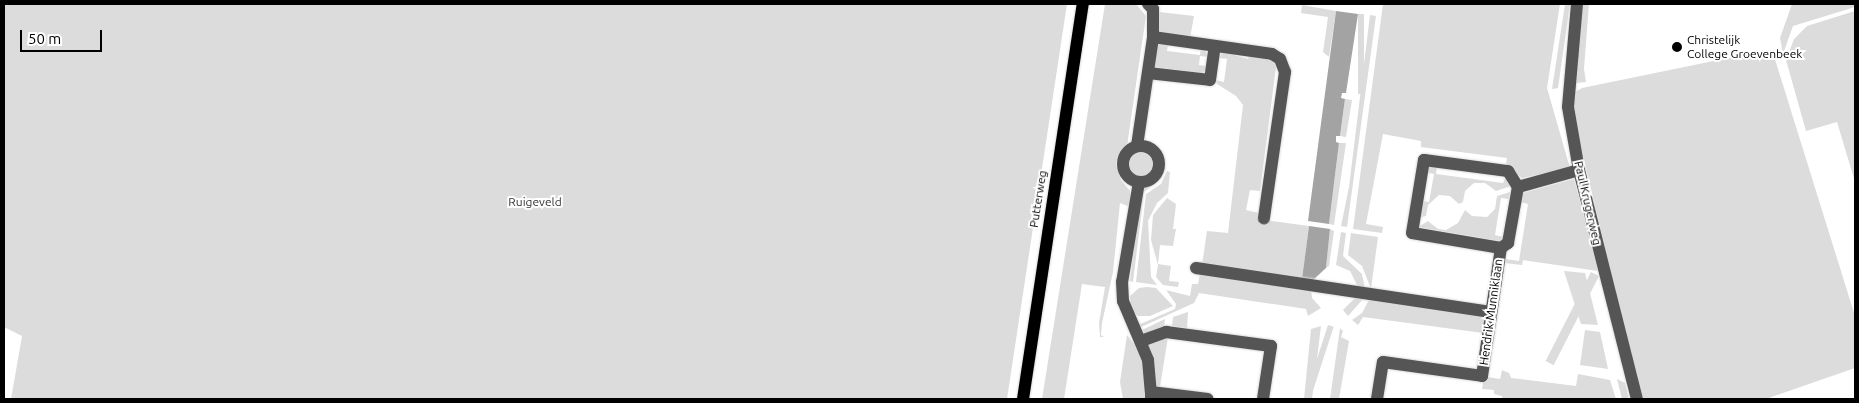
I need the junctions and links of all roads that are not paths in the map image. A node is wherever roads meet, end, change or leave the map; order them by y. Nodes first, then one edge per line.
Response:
1 (1083, 4) edge
2 (1148, 4) edge
3 (1577, 4) edge
4 (1153, 37) junction
5 (1215, 46) junction
6 (1148, 73) junction
7 (1136, 146) junction
8 (1579, 170) junction
9 (1139, 182) junction
10 (1518, 187) junction
11 (1264, 218) dead end
12 (1501, 248) junction
13 (1196, 268) dead end
14 (1491, 312) junction
15 (1141, 341) junction
16 (1151, 396) edge
17 (1023, 399) edge
18 (1208, 399) edge
19 (1264, 399) edge
20 (1378, 399) edge
21 (1637, 399) edge

1 - 17 main road, Putterweg
2 - 4 street
3 - 8 street, Paul Krugerweg
4 - 5 street
4 - 6 street
5 - 6 street
5 - 11 street
6 - 7 street
7 - 9 street
7 - 9 street
8 - 10 street
8 - 21 street, Paul Krugerweg
9 - 15 street
10 - 12 street, Hendrik Munniklaan
10 - 12 street, Hendrik Munniklaan
12 - 14 street, Hendrik Munniklaan
13 - 14 street
14 - 20 street, Hendrik Munniklaan
15 - 16 street
15 - 19 street
16 - 18 street

